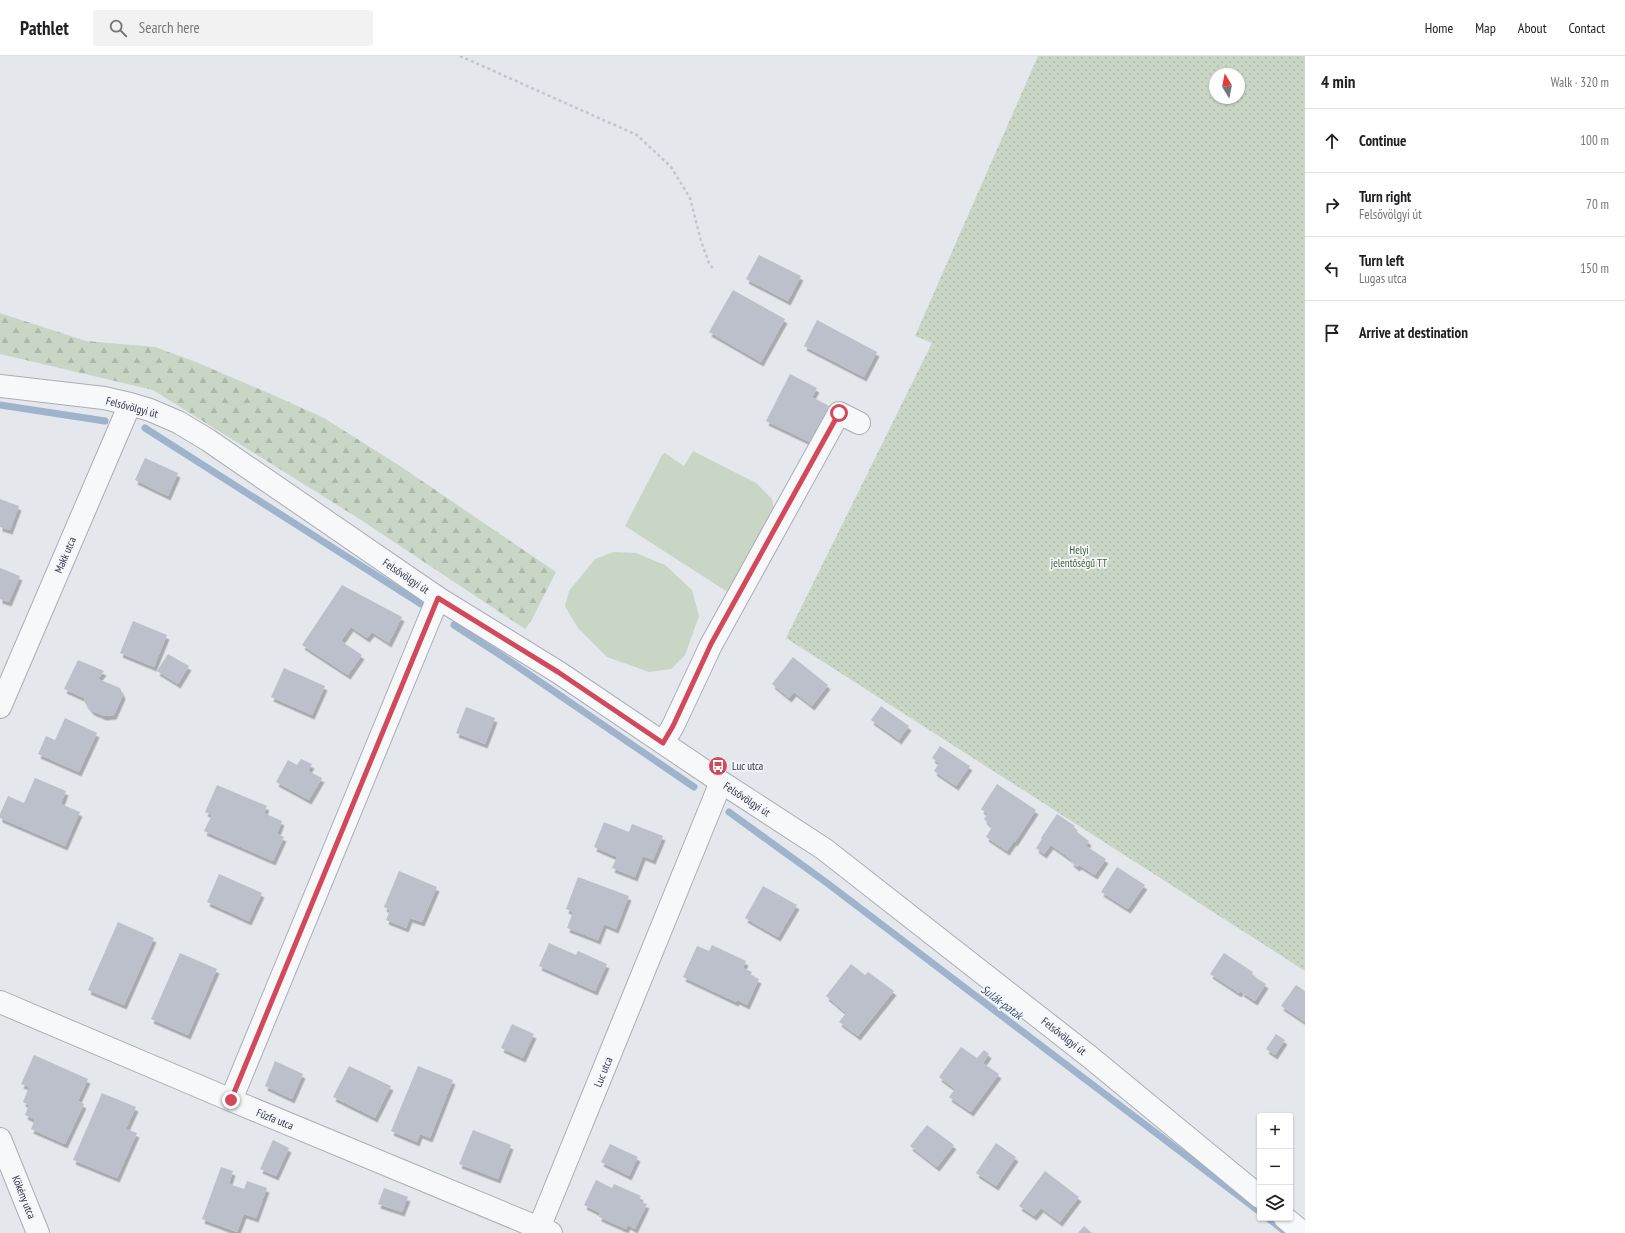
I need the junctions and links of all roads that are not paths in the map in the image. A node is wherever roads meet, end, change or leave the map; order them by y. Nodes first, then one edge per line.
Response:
1 (0, 386) edge
2 (130, 404) junction
3 (859, 423) dead end
4 (438, 598) junction
5 (0, 707) edge
6 (663, 743) junction
7 (721, 782) junction
8 (0, 1002) edge
9 (231, 1100) junction
10 (0, 1139) edge
11 (1257, 1195) edge
12 (1289, 1221) edge
13 (544, 1231) edge
14 (38, 1233) edge
15 (1303, 1233) edge

1 - 2 street, Felsővölgyi út
2 - 4 street, Felsővölgyi út
2 - 5 street, Makk utca
3 - 6 street
4 - 6 street, Felsővölgyi út
4 - 9 street
6 - 7 street, Felsővölgyi út
7 - 11 street, Felsővölgyi út
7 - 13 street, Luc utca
8 - 9 street, Fűzfa utca
9 - 13 street, Fűzfa utca
10 - 14 street, Kökény utca
12 - 15 street

